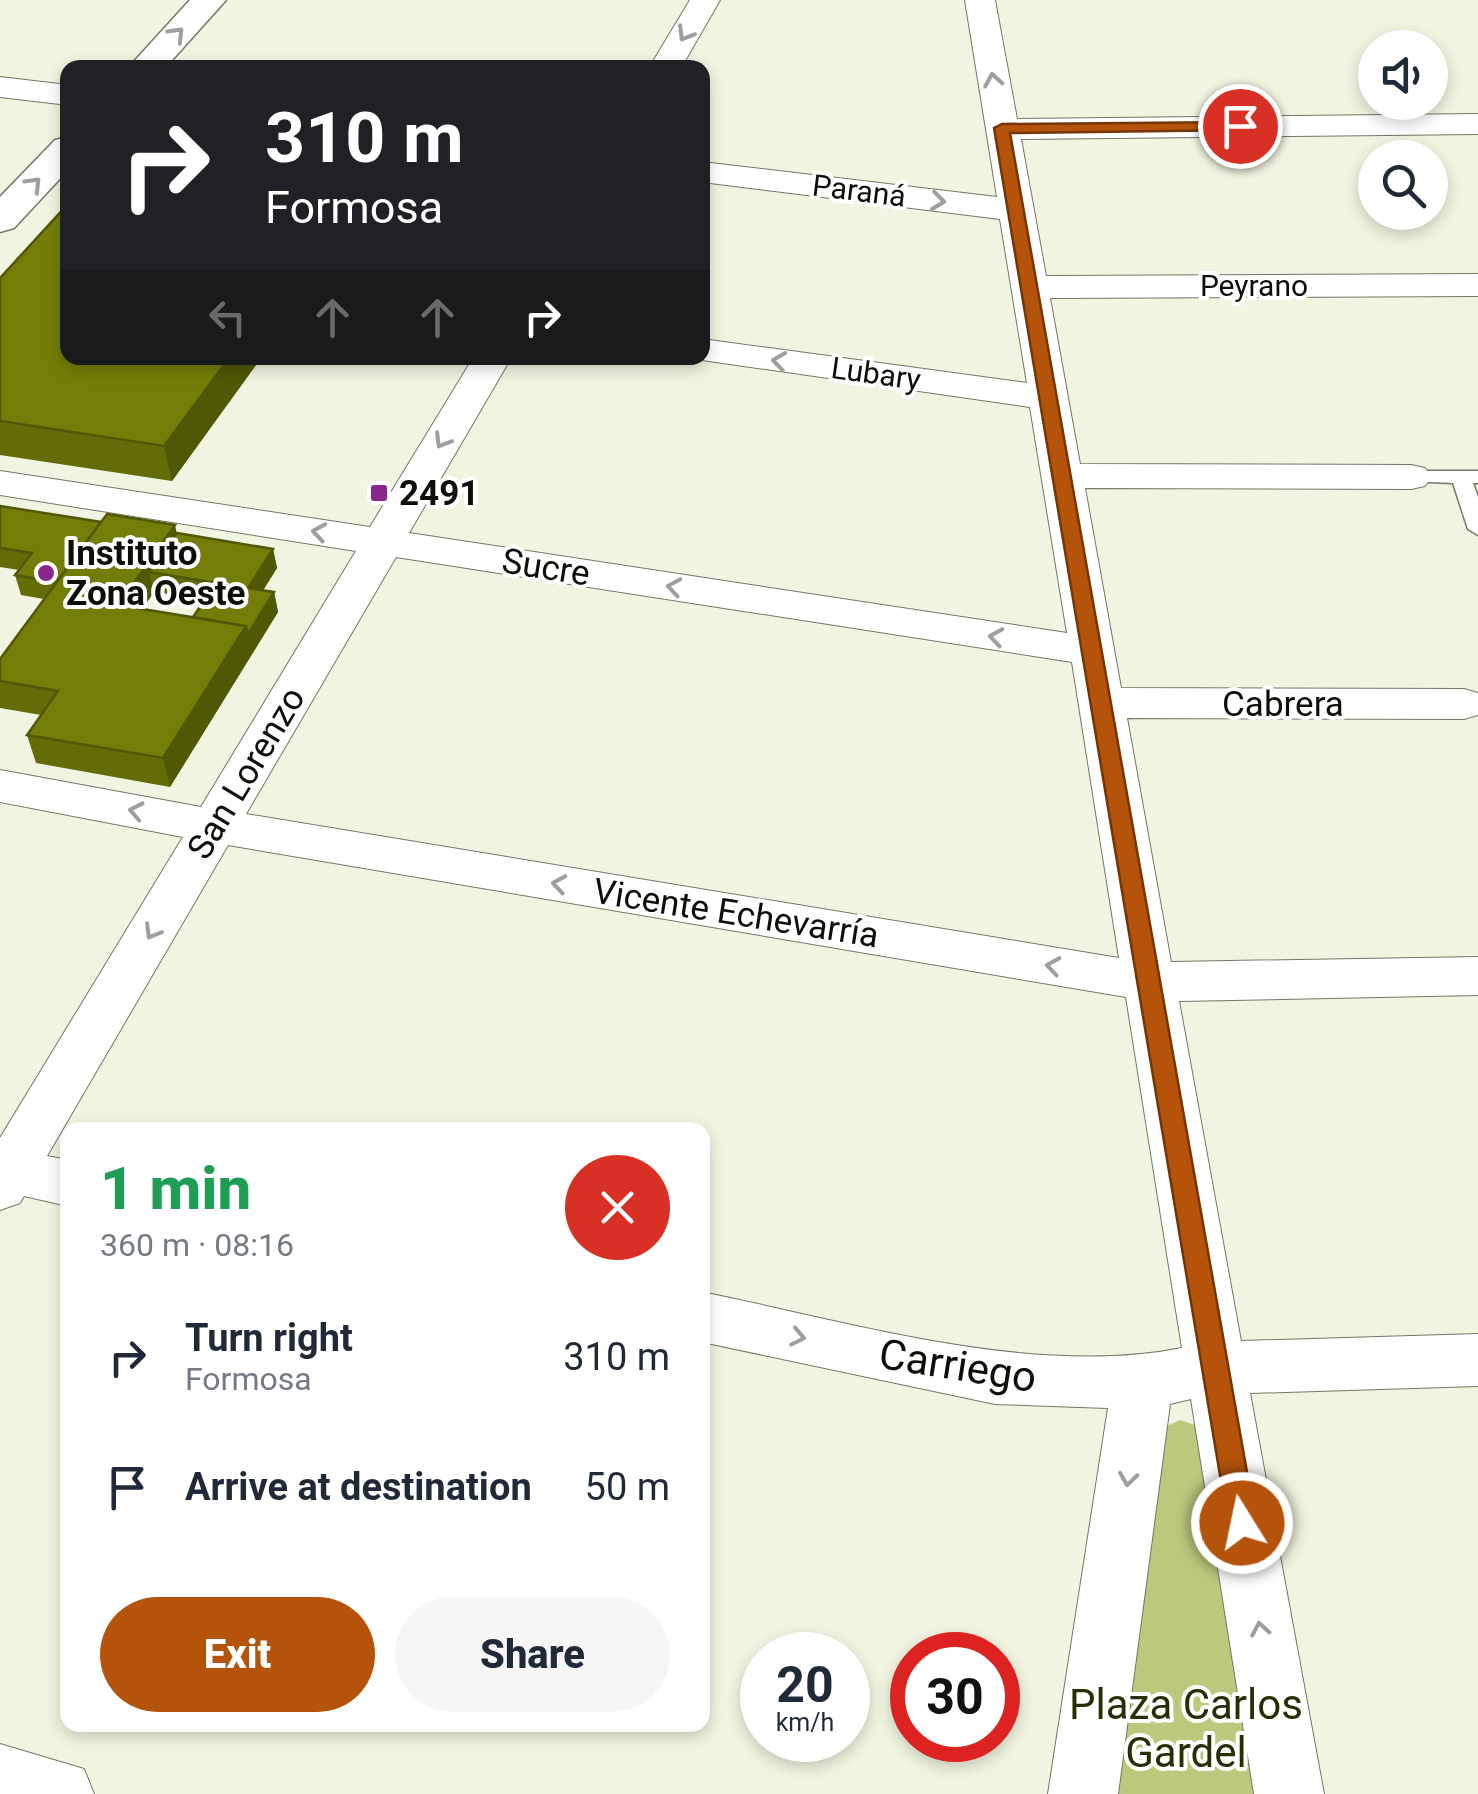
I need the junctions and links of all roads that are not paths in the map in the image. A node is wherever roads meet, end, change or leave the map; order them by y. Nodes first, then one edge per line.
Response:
1 (209, 0) edge
2 (705, 0) edge
3 (980, 0) edge
4 (153, 60) edge
5 (669, 60) edge
6 (0, 87) edge
7 (60, 94) edge
8 (1478, 124) edge
9 (1002, 128) junction
10 (60, 156) edge
11 (710, 173) edge
12 (1016, 210) junction
13 (0, 220) edge
14 (1478, 285) edge
15 (1030, 287) junction
16 (710, 351) edge
17 (488, 365) edge
18 (1048, 398) junction
19 (1062, 476) junction
20 (1411, 477) joint
21 (1469, 477) edge
22 (0, 482) edge
23 (1478, 529) edge
24 (383, 542) junction
25 (1092, 652) junction
26 (1101, 703) junction
27 (1464, 704) dead end
28 (0, 786) edge
29 (214, 826) junction
30 (1478, 976) edge
31 (1149, 982) junction
32 (3, 1176) edge
33 (60, 1182) edge
34 (710, 1318) edge
35 (1478, 1360) edge
36 (1215, 1368) junction
37 (1142, 1382) junction
38 (0, 1778) edge
39 (60, 1794) edge
40 (1082, 1794) edge
41 (1288, 1794) edge

4 -> 1 main road
2 -> 5 street
9 -> 3 street
6 - 7 street
8 - 9 street
9 - 12 street
13 -> 10 main road
11 -> 12 street, Paraná
12 - 15 street
14 - 15 street, Peyrano
15 - 18 street
18 -> 16 street, Lubary
17 -> 24 street, San Lorenzo
18 - 19 street
19 - 20 street
19 - 25 street
20 - 21 lane
21 - 23 lane
24 -> 22 street, Sucre
25 -> 24 street, Sucre
24 - 29 street, San Lorenzo
25 - 26 street
26 - 27 street, Cabrera
26 - 31 street
29 -> 28 street, Vicente Echevarría
31 -> 29 street, Vicente Echevarría
29 -> 32 street, San Lorenzo
30 - 31 street, Vicente Echevarría
31 - 36 street
32 - 33 street
34 -> 37 street, Carriego
35 - 36 street, Carriego
36 - 37 street, Carriego
41 -> 36 street
37 -> 40 street
38 - 39 street

